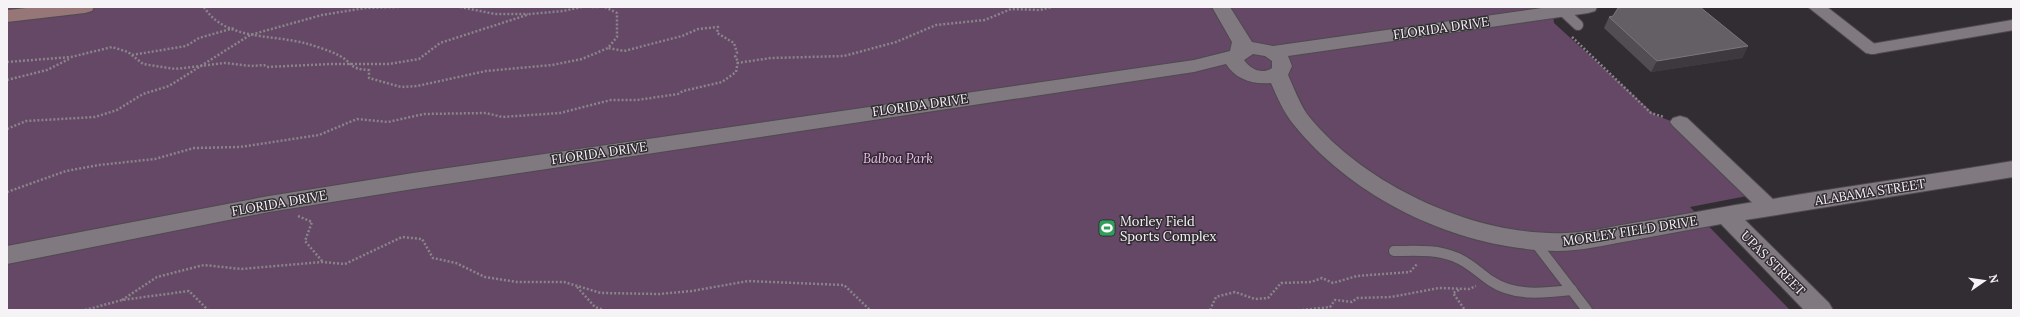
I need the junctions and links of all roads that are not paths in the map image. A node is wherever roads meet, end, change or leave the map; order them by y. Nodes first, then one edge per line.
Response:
1 (85, 7) edge
2 (1221, 7) edge
3 (1588, 7) edge
4 (1816, 7) edge
5 (1561, 9) edge
6 (7, 16) edge
7 (1578, 25) dead end
8 (1234, 26) junction
9 (2013, 26) edge
10 (1872, 48) joint
11 (1274, 60) junction
12 (1243, 63) junction
13 (1291, 104) junction
14 (1680, 122) road end
15 (2013, 169) edge
16 (1770, 208) junction
17 (1726, 215) junction
18 (1534, 241) junction
19 (1394, 251) dead end
20 (7, 255) edge
21 (1572, 290) junction
22 (1587, 310) edge
23 (1820, 310) edge

1 - 6 main road
2 - 8 street, MORLEY FIELD DRIVE
3 - 5 street, FLORIDA DRIVE
4 - 10 street
5 - 7 lane
5 - 11 street, FLORIDA DRIVE
8 - 11 street, MORLEY FIELD DRIVE
8 - 12 street, MORLEY FIELD DRIVE
9 - 10 lane
11 - 12 street
11 - 12 street
11 - 13 street, MORLEY FIELD DRIVE
12 - 13 street, MORLEY FIELD DRIVE
12 - 20 street, FLORIDA DRIVE
13 - 18 street, MORLEY FIELD DRIVE
14 - 16 street
15 - 16 street, ALABAMA STREET
16 - 17 street, ALABAMA STREET
17 - 18 street, MORLEY FIELD DRIVE
17 - 23 street, UPAS STREET
18 - 21 lane
19 - 21 lane
21 - 22 lane

